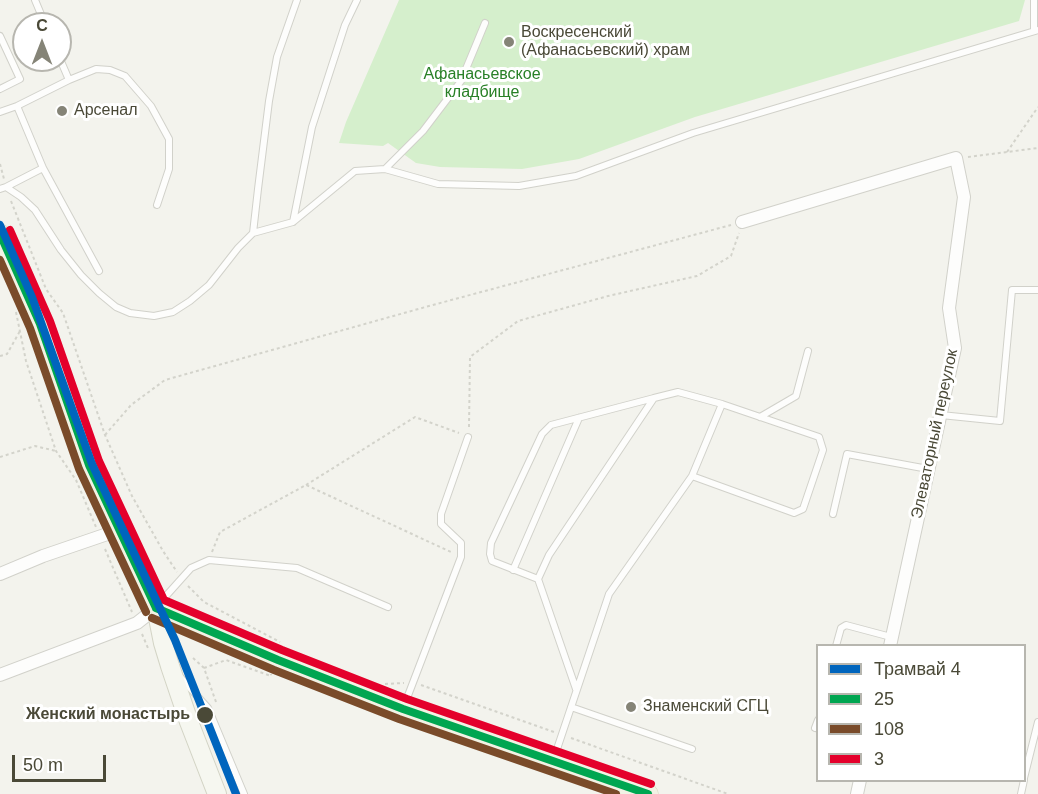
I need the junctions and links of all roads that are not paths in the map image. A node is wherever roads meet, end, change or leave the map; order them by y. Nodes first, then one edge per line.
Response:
1 (297, 0) edge
2 (357, 0) edge
3 (1035, 0) edge
4 (485, 23) dead end
5 (1036, 30) edge
6 (0, 36) edge
7 (66, 72) edge
8 (69, 80) junction
9 (0, 89) edge
10 (17, 106) junction
11 (0, 112) edge
12 (43, 168) junction
13 (385, 169) junction
14 (3, 188) edge
15 (157, 205) dead end
16 (293, 222) junction
17 (742, 222) road end
18 (254, 233) junction
19 (0, 234) edge
20 (99, 271) dead end
21 (1038, 290) edge
22 (808, 351) dead end
23 (654, 398) junction
24 (722, 404) junction
25 (941, 415) junction
26 (760, 417) junction
27 (579, 418) junction
28 (468, 437) road end
29 (929, 470) junction
30 (692, 476) junction
31 (833, 514) dead end
32 (119, 530) junction
33 (513, 570) junction
34 (0, 574) edge
35 (538, 579) junction
36 (388, 607) dead end
37 (156, 608) junction
38 (890, 641) edge
39 (836, 644) edge
40 (170, 666) junction
41 (0, 675) edge
42 (576, 689) junction
43 (571, 707) junction
44 (403, 709) junction
45 (1038, 722) edge
46 (692, 749) dead end
47 (553, 761) junction
48 (1026, 771) edge
49 (217, 794) edge
50 (244, 794) edge
51 (648, 794) edge

1 - 18 lane
2 - 16 lane
3 - 5 lane
4 - 13 lane
5 - 13 lane
6 - 9 lane
7 - 8 lane
8 - 10 lane
8 - 15 lane
10 - 11 lane
10 - 12 lane
12 - 14 lane
12 - 20 lane
13 - 16 lane
14 - 18 lane
16 - 18 lane
17 - 25 street, Элеваторный переулок
19 - 32 main road
21 - 25 lane
22 - 26 lane
23 - 24 lane
23 - 27 lane
23 - 35 lane
24 - 26 lane
24 - 30 lane
25 - 29 street, Элеваторный переулок
26 - 30 lane
27 - 33 lane
27 - 33 lane
28 - 44 lane
29 - 31 lane
29 - 38 street, Элеваторный переулок
30 - 42 lane
32 - 34 street
32 - 37 main road
33 - 35 lane
35 - 42 lane
36 - 37 lane
37 - 40 street
37 - 41 street
37 - 44 main road
38 - 39 lane
40 - 49 street
40 - 50 lane
42 - 43 lane
43 - 46 lane
43 - 47 lane
44 - 47 main road
45 - 48 lane
47 - 51 main road

